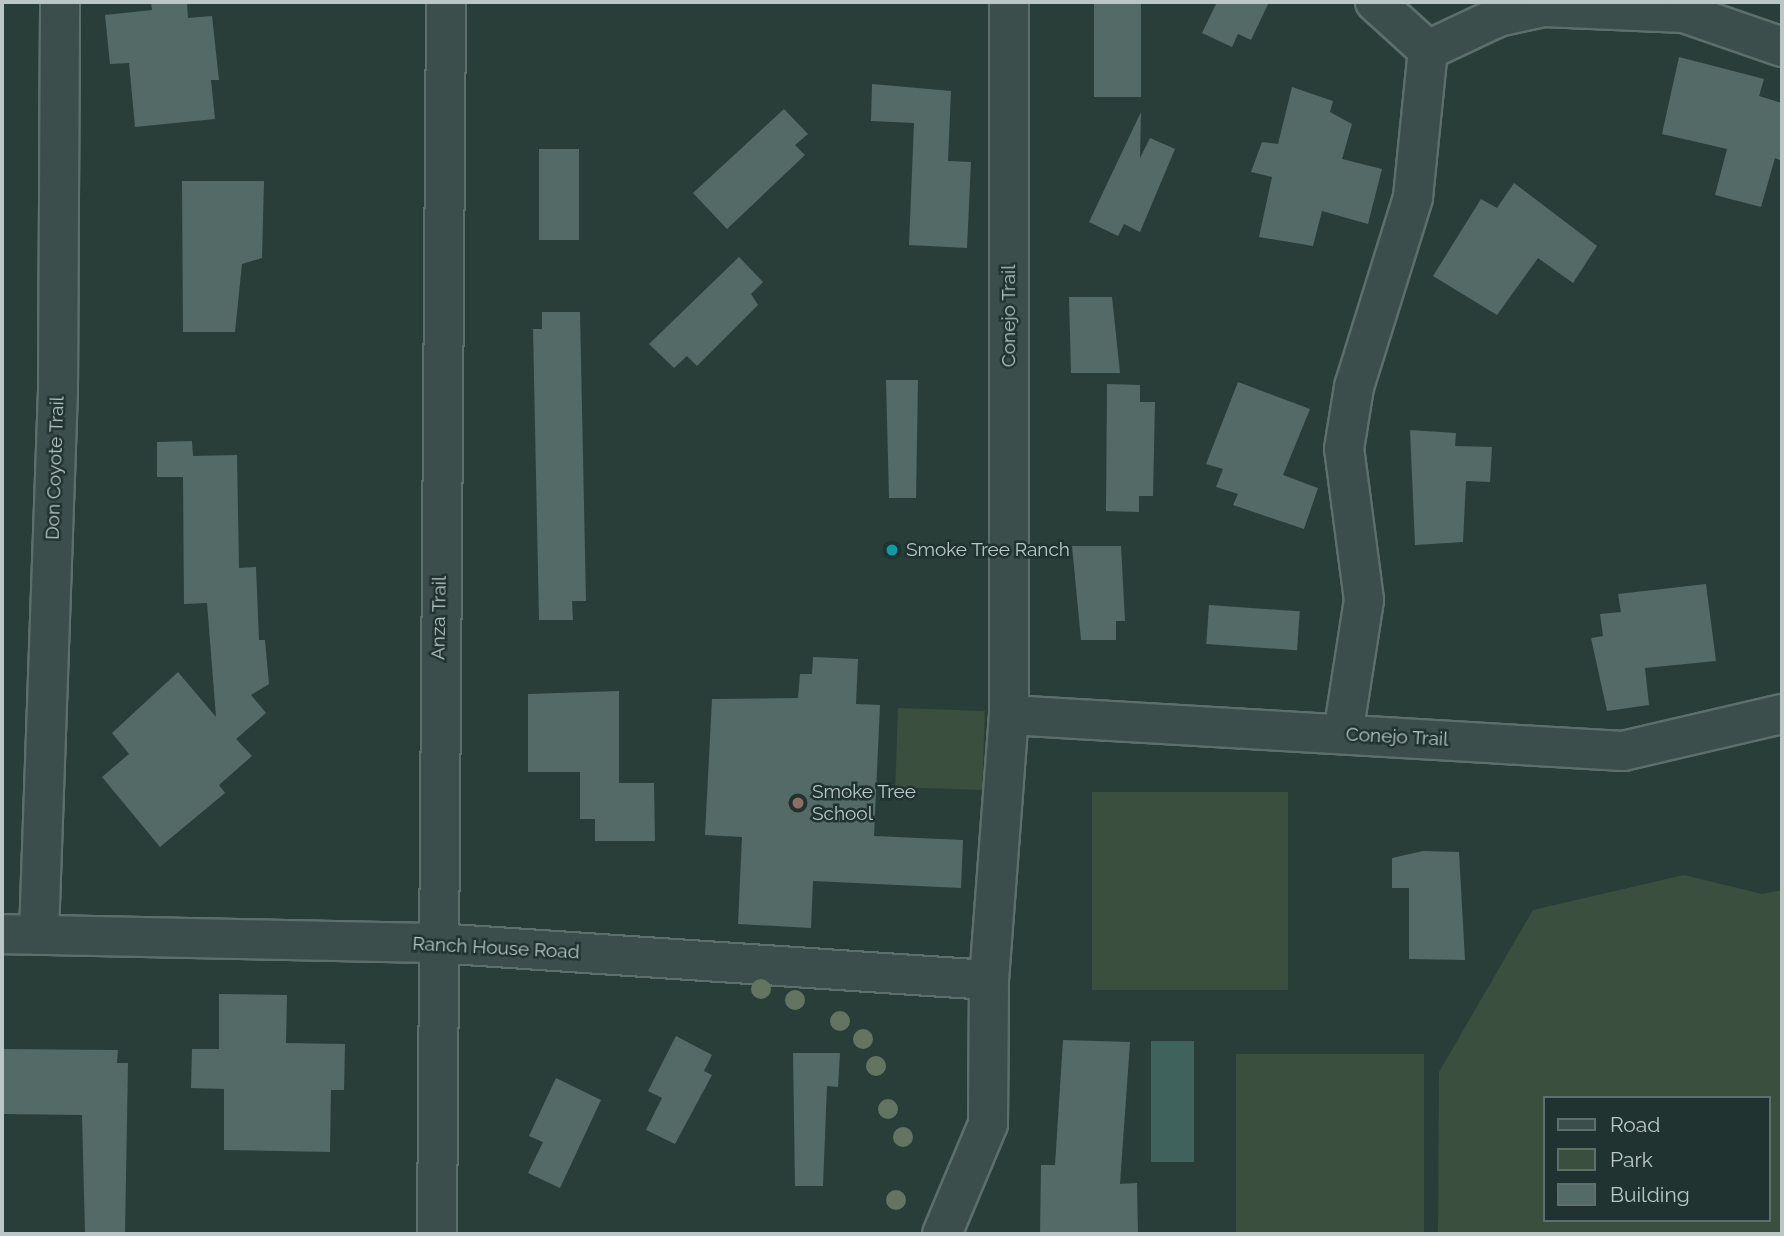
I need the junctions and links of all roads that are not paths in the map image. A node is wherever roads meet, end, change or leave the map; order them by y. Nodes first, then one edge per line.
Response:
1 (60, 2) edge
2 (446, 2) edge
3 (1009, 2) edge
4 (1375, 2) edge
5 (1782, 47) edge
6 (1429, 50) junction
7 (1009, 715) junction
8 (1782, 715) edge
9 (1342, 734) junction
10 (2, 934) edge
11 (39, 934) junction
12 (436, 943) junction
13 (989, 980) junction
14 (437, 1234) edge
15 (942, 1234) edge

1 - 11 street, Don Coyote Trail
2 - 12 street, Anza Trail
3 - 7 street, Conejo Trail
4 - 6 street
5 - 6 street
6 - 9 street
7 - 9 street, Conejo Trail
7 - 13 street, Conejo Trail
8 - 9 street, Conejo Trail
10 - 11 street, Ranch House Road
11 - 12 street, Ranch House Road
12 - 13 street, Ranch House Road
12 - 14 street, Anza Trail
13 - 15 street, Conejo Trail

